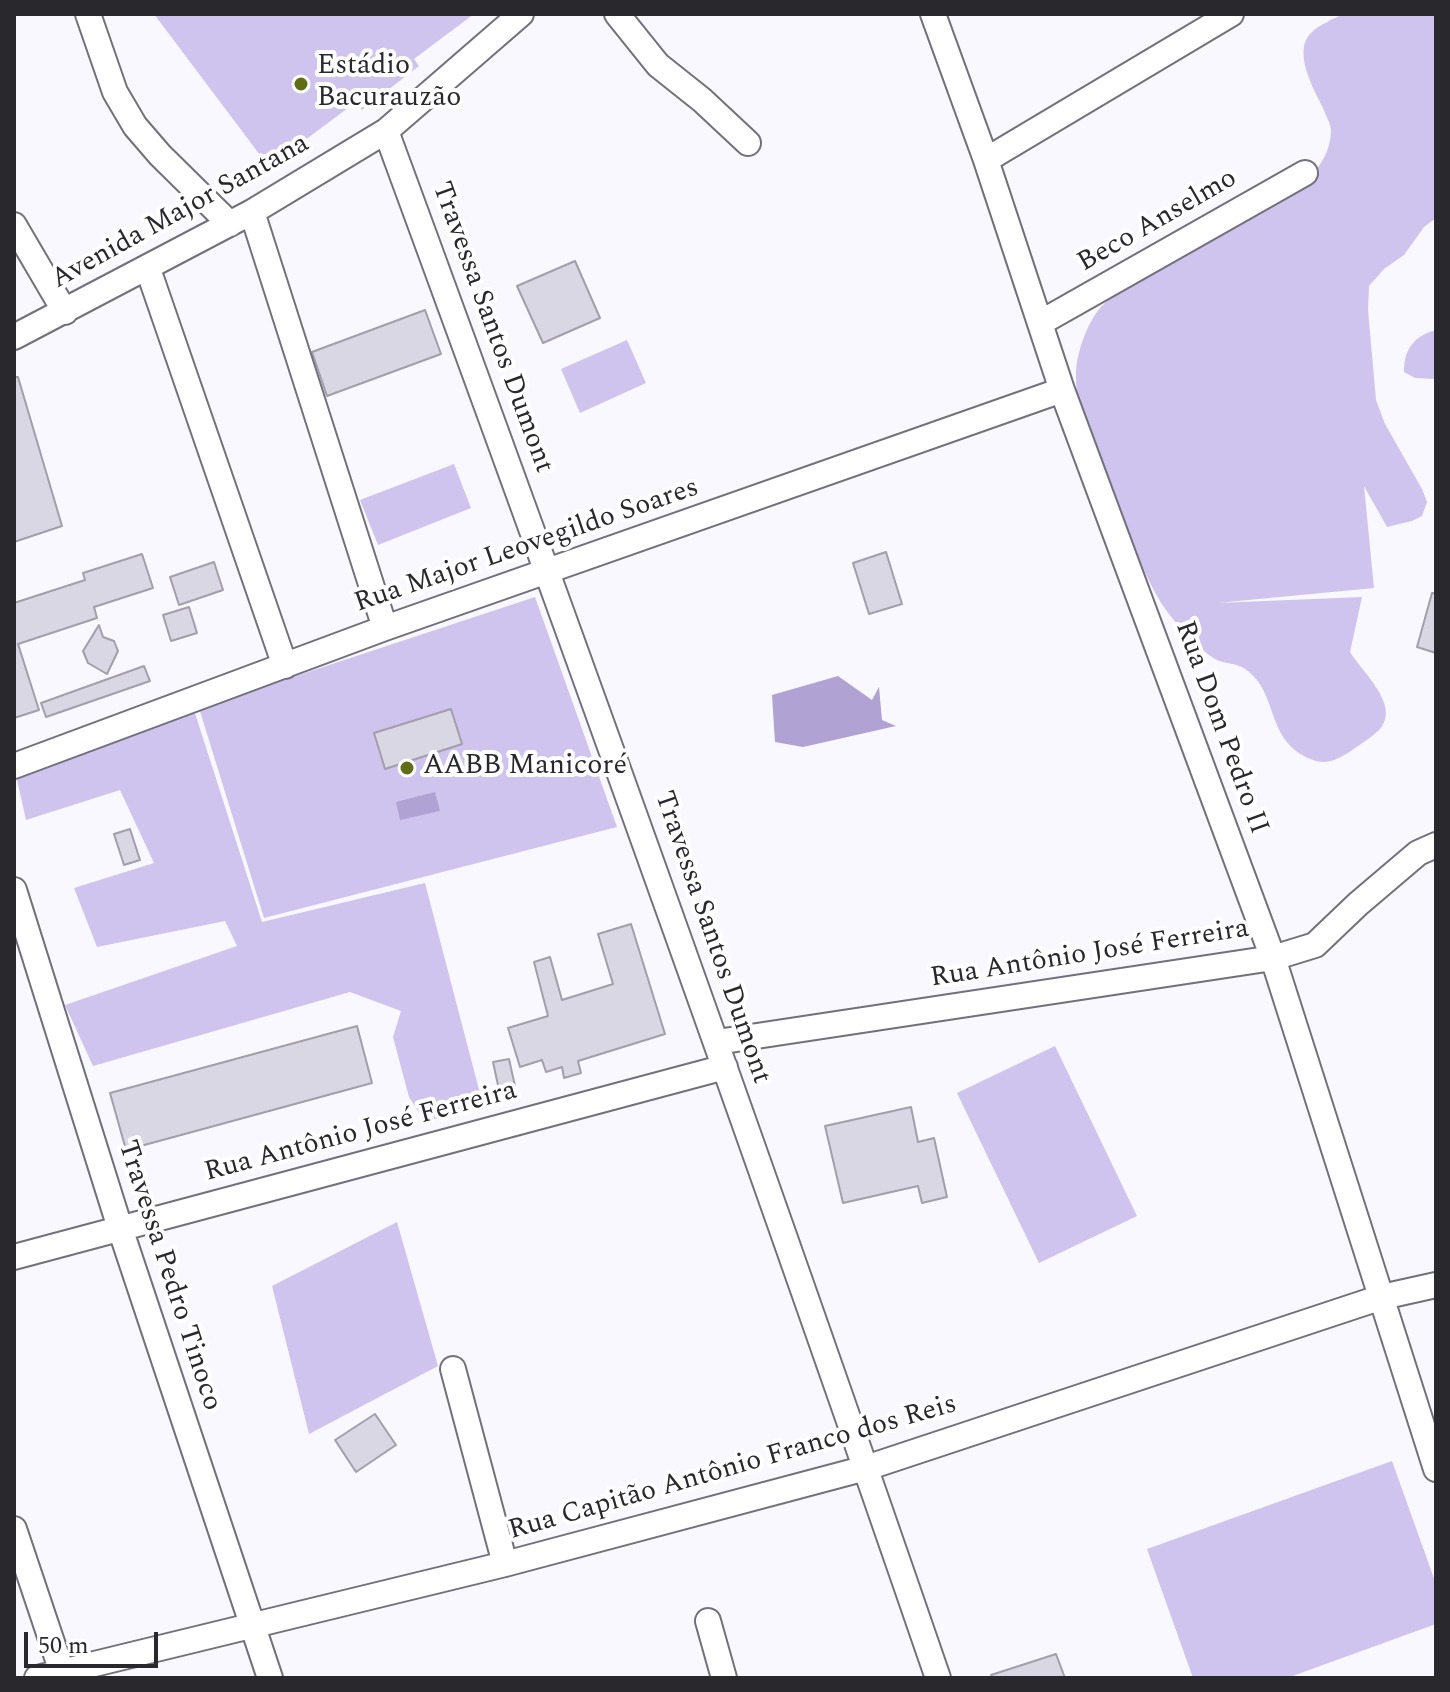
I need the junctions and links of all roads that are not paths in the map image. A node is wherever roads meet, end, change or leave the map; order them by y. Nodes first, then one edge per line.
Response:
1 (88, 14) edge
2 (521, 14) edge
3 (617, 14) edge
4 (933, 14) edge
5 (1231, 14) edge
6 (386, 131) junction
7 (748, 143) dead end
8 (986, 160) junction
9 (1305, 173) dead end
10 (252, 212) junction
11 (230, 224) junction
12 (14, 225) edge
13 (148, 269) junction
14 (65, 312) junction
15 (1040, 323) junction
16 (14, 337) edge
17 (1062, 390) junction
18 (548, 571) junction
19 (385, 628) junction
20 (285, 666) junction
21 (14, 766) edge
22 (1436, 845) edge
23 (14, 890) edge
24 (1273, 958) junction
25 (717, 1042) junction
26 (725, 1067) junction
27 (120, 1228) junction
28 (14, 1257) edge
29 (1436, 1285) edge
30 (1382, 1297) junction
31 (453, 1369) dead end
32 (866, 1468) junction
33 (1436, 1469) edge
34 (14, 1529) edge
35 (505, 1564) junction
36 (708, 1621) dead end
37 (253, 1625) junction
38 (63, 1675) edge
39 (37, 1678) edge
40 (270, 1678) edge
41 (724, 1678) edge
42 (938, 1678) edge

1 - 11 street
2 - 6 street, Avenida Major Santana
3 - 7 street
4 - 8 street, Rua Dom Pedro II
5 - 8 street
6 - 10 street, Avenida Major Santana
6 - 18 street, Travessa Santos Dumont
8 - 15 street, Rua Dom Pedro II
9 - 15 street, Beco Anselmo
10 - 11 street, Avenida Major Santana
10 - 19 street
11 - 13 street, Avenida Major Santana
12 - 14 street
13 - 14 street, Avenida Major Santana
13 - 20 street
14 - 16 street, Avenida Major Santana
15 - 17 street, Rua Dom Pedro II
17 - 18 street, Rua Major Leovegildo Soares
17 - 24 street, Rua Dom Pedro II
18 - 19 street, Rua Major Leovegildo Soares
18 - 25 street, Travessa Santos Dumont
19 - 20 street, Rua Major Leovegildo Soares
20 - 21 street, Rua Major Leovegildo Soares
22 - 24 street, Rua Antônio José Ferreira
23 - 27 street, Travessa Pedro Tinoco
24 - 25 street, Rua Antônio José Ferreira
24 - 30 street, Rua Dom Pedro II
25 - 26 street, Travessa Santos Dumont
26 - 27 street, Rua Antônio José Ferreira
26 - 32 street, Travessa Santos Dumont
27 - 28 street, Rua Antônio José Ferreira
27 - 37 street, Travessa Pedro Tinoco
29 - 30 street, Rua Capitão Antônio Franco dos Reis
30 - 32 street, Rua Capitão Antônio Franco dos Reis
30 - 33 street, Rua Dom Pedro II
31 - 35 street
32 - 35 street, Rua Capitão Antônio Franco dos Reis
32 - 42 street, Travessa Santos Dumont
34 - 38 street
35 - 37 street, Rua Capitão Antônio Franco dos Reis
36 - 41 street
37 - 38 street, Rua Capitão Antônio Franco dos Reis
37 - 40 street, Travessa Pedro Tinoco
38 - 39 street, Rua Capitão Antônio Franco dos Reis

